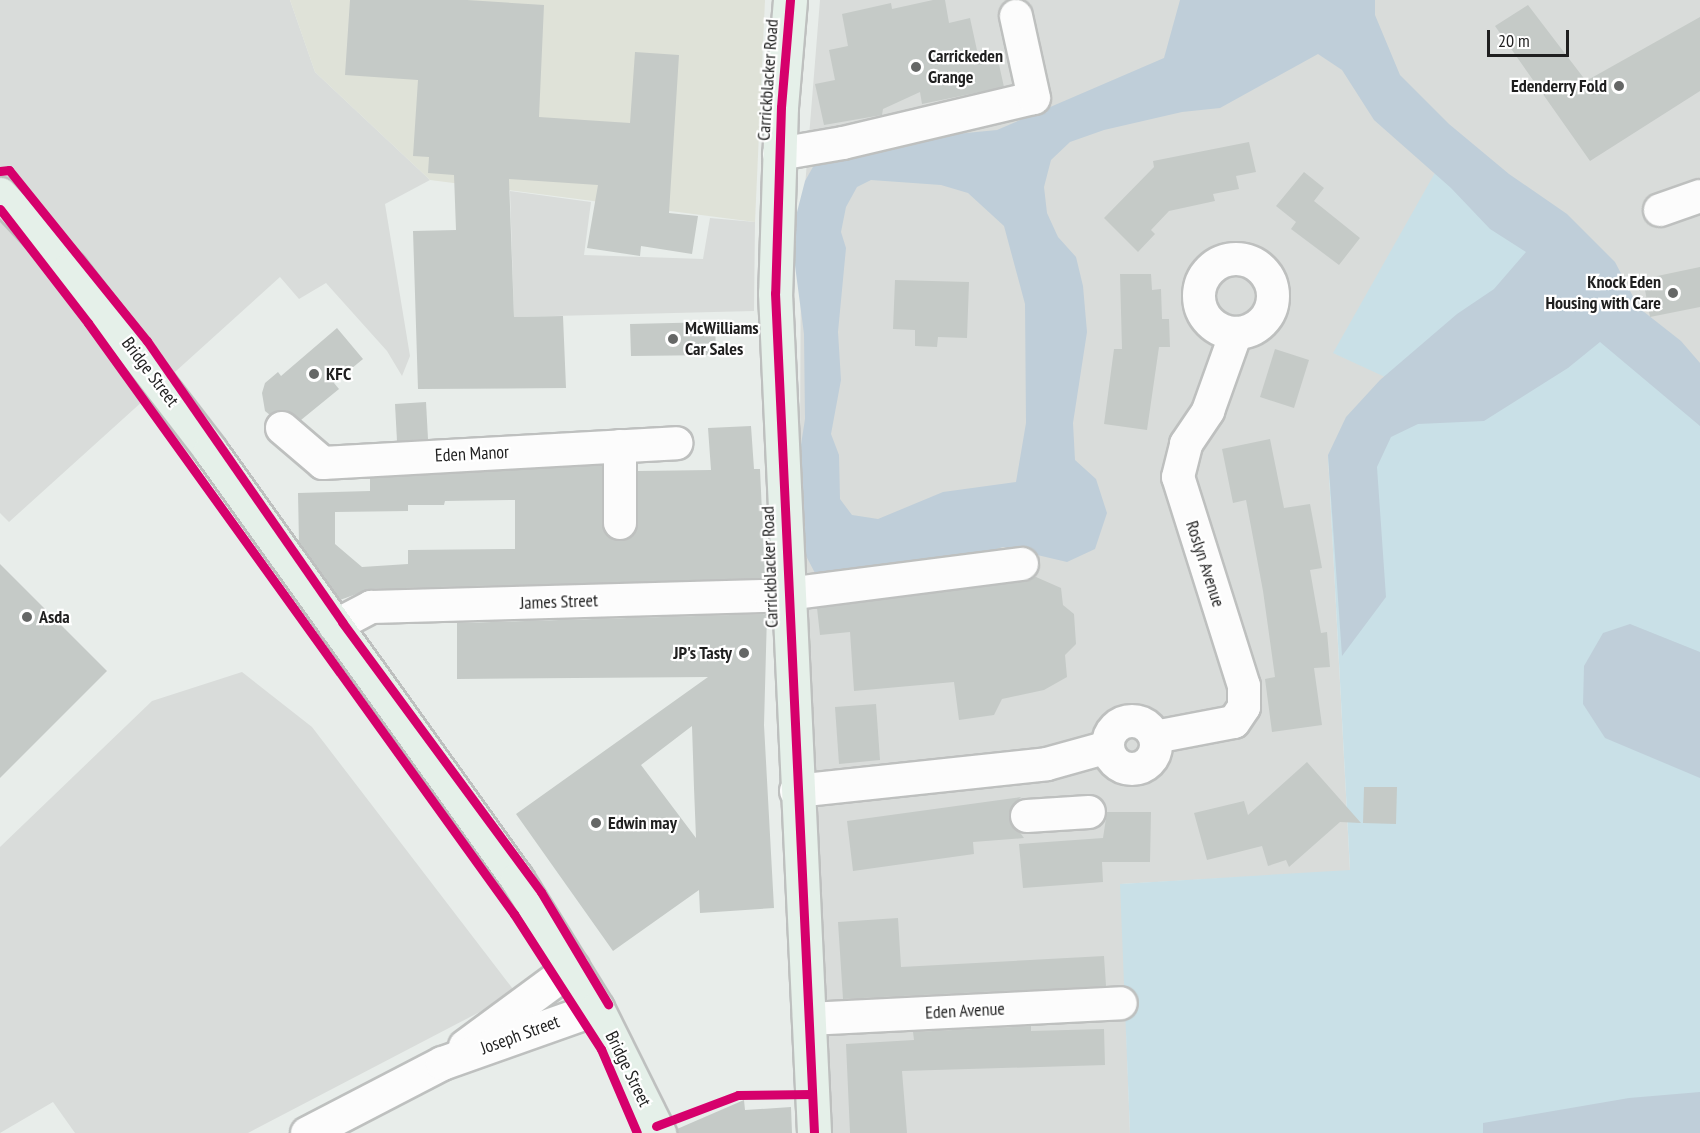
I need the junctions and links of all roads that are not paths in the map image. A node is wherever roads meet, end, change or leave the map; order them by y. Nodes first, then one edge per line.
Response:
1 (790, 0) edge
2 (1016, 16) dead end
3 (779, 154) junction
4 (0, 194) edge
5 (1700, 196) edge
6 (1660, 210) dead end
7 (1236, 333) dead end
8 (282, 428) dead end
9 (676, 443) dead end
10 (620, 446) junction
11 (620, 523) dead end
12 (1022, 564) dead end
13 (788, 594) junction
14 (335, 626) junction
15 (1054, 762) junction
16 (796, 791) junction
17 (1089, 812) dead end
18 (1058, 814) junction
19 (1027, 816) dead end
20 (572, 967) junction
21 (1121, 1003) dead end
22 (597, 1008) junction
23 (808, 1019) junction
24 (442, 1063) junction
25 (307, 1133) edge
26 (659, 1133) edge
27 (814, 1133) edge

1 - 3 main road, Carrickblacker Road
2 - 3 street
3 - 13 main road, Carrickblacker Road
4 - 14 main road, Bridge Street
5 - 6 street
7 - 15 street, Roslyn Avenue
8 - 10 street, Eden Manor
9 - 10 street, Eden Manor
10 - 11 street
12 - 13 street, James Street
13 - 14 street, James Street
13 - 16 main road, Carrickblacker Road
14 - 20 main road, Bridge Street
15 - 16 street
15 - 18 street
16 - 23 main road, Carrickblacker Road
17 - 18 street
18 - 19 street
20 - 22 main road, Bridge Street
20 - 24 street, Joseph Street
21 - 23 street, Eden Avenue
22 - 24 street, Joseph Street
22 - 26 main road, Bridge Street
23 - 27 main road, Carrickblacker Road
24 - 25 street, Joseph Street

